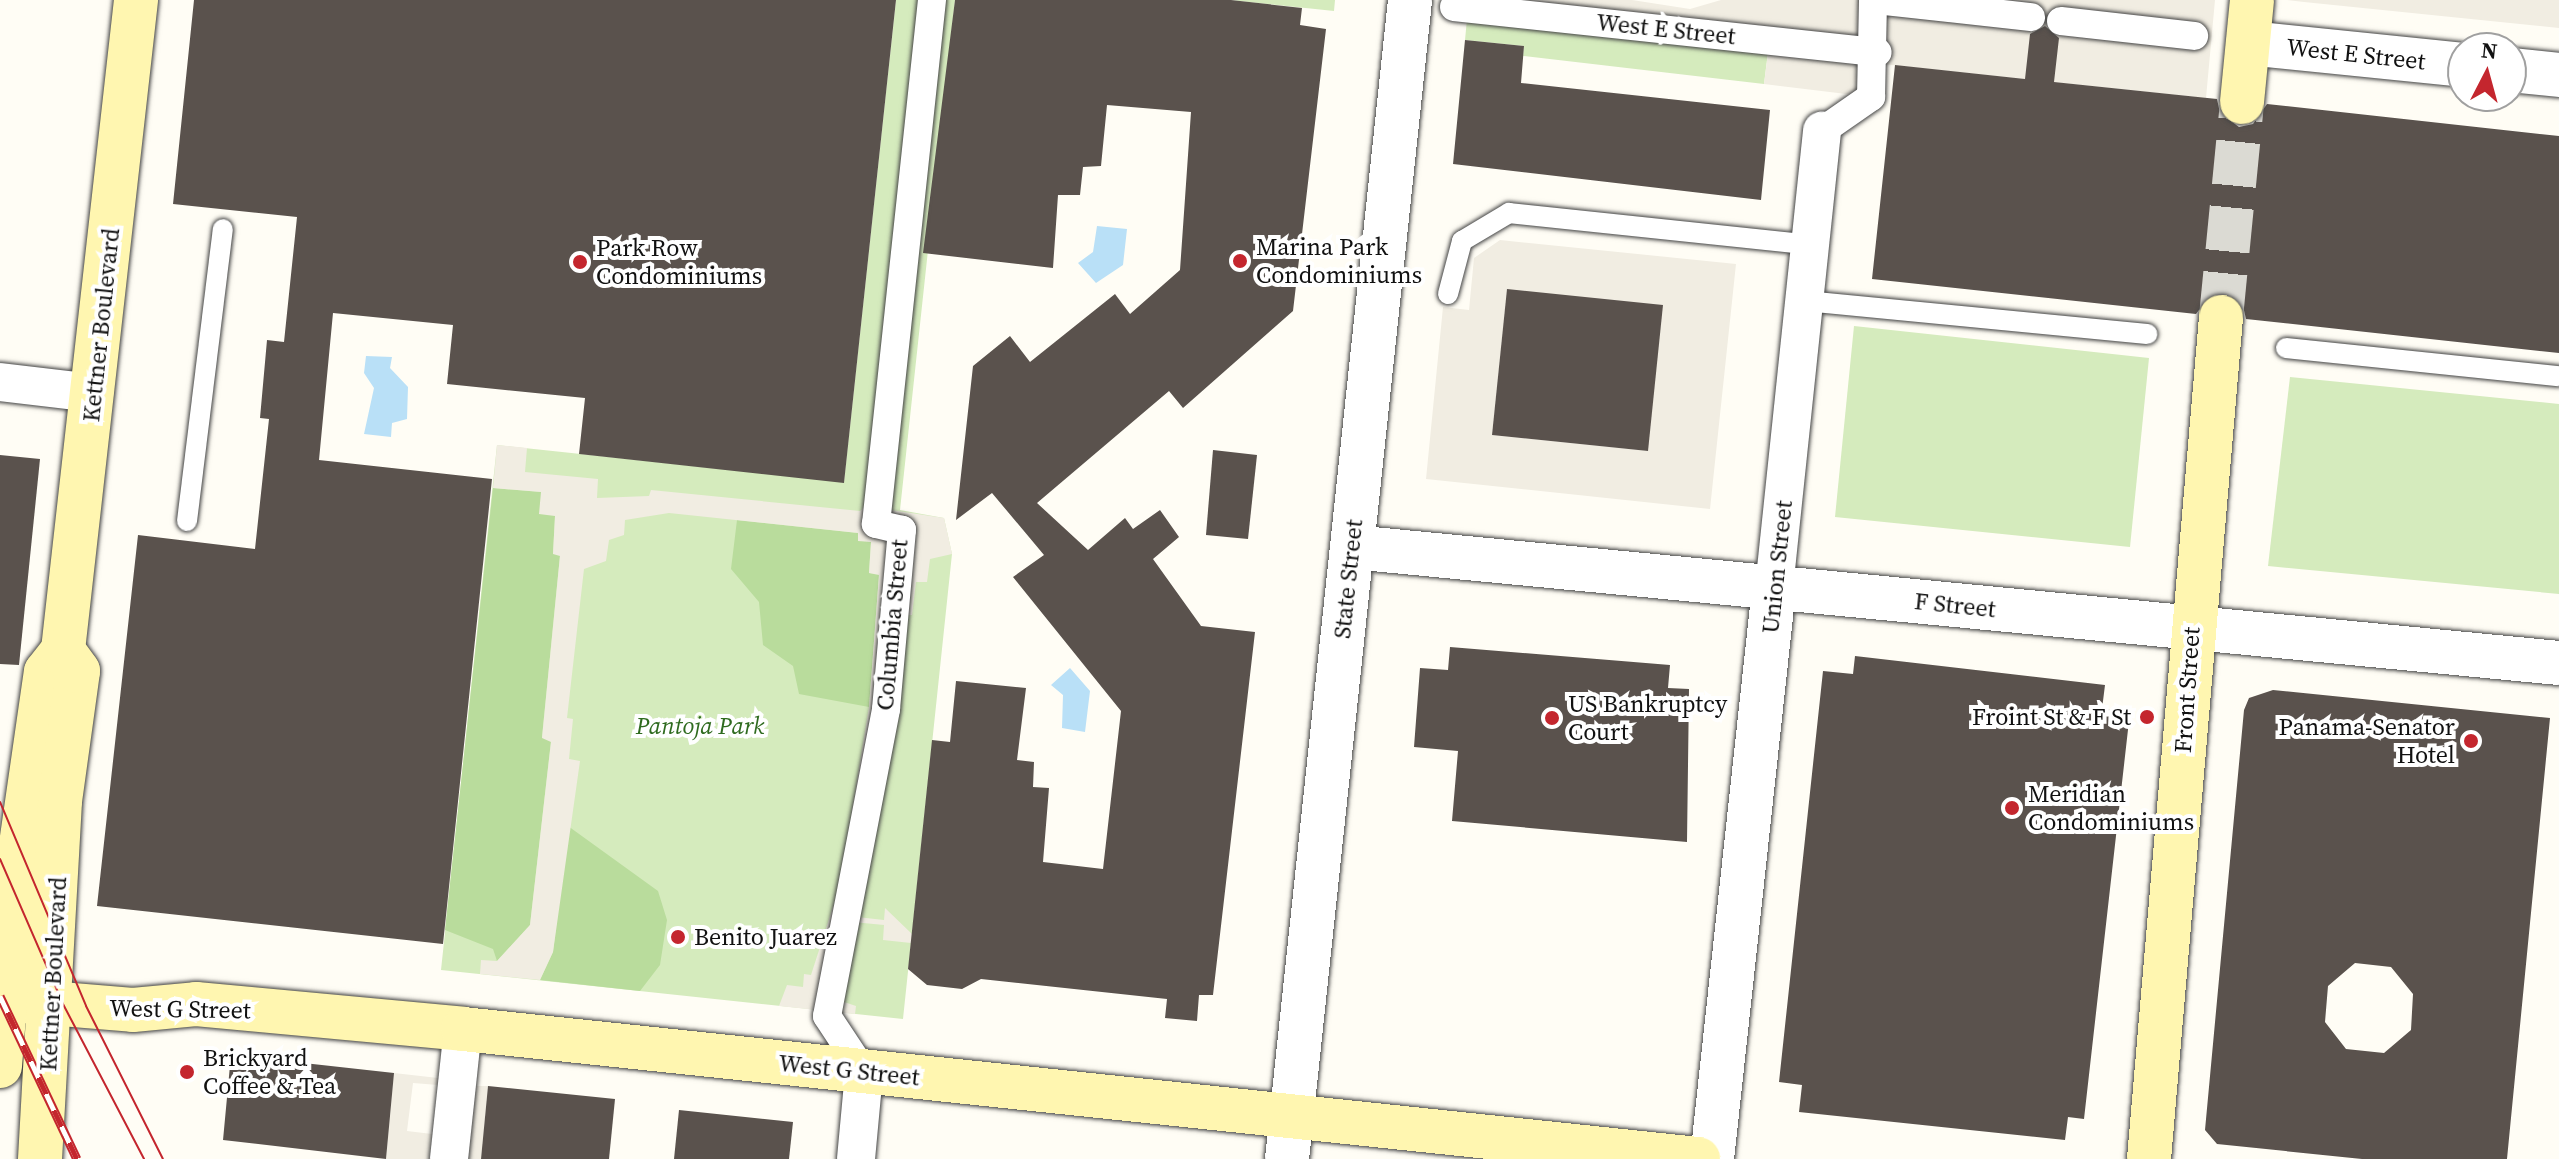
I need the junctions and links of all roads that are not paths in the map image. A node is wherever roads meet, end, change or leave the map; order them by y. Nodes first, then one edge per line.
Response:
1 (136, 0) edge
2 (932, 0) edge
3 (1410, 0) edge
4 (1874, 0) edge
5 (2252, 0) edge
6 (1454, 7) dead end
7 (2031, 17) dead end
8 (2061, 21) dead end
9 (2194, 36) dead end
10 (2248, 43) junction
11 (1878, 52) junction
12 (2447, 63) edge
13 (2527, 72) edge
14 (2559, 75) edge
15 (2242, 102) tunnel mouth
16 (1822, 131) joint
17 (223, 229) dead end
18 (1811, 245) junction
19 (1448, 294) dead end
20 (1805, 301) junction
21 (2221, 317) tunnel mouth
22 (2147, 334) dead end
23 (2286, 348) dead end
24 (2559, 376) edge
25 (0, 382) edge
26 (94, 393) junction
27 (187, 521) dead end
28 (1352, 547) junction
29 (1774, 588) junction
30 (2192, 628) junction
31 (63, 650) junction
32 (2559, 663) edge
33 (3, 999) edge
34 (54, 1004) junction
35 (463, 1029) junction
36 (0, 1066) edge
37 (864, 1072) junction
38 (1291, 1116) junction
39 (40, 1159) edge
40 (449, 1159) edge
41 (856, 1159) edge
42 (1287, 1159) edge
43 (1698, 1159) edge
44 (1712, 1159) edge
45 (2149, 1159) edge

1 - 26 main road, Kettner Boulevard
2 - 37 street, Columbia Street
3 - 28 street, State Street
4 - 7 street
4 - 11 street, Union Street
5 - 10 main road
6 - 11 street, West E Street
8 - 9 street
10 - 12 street, West E Street
10 - 15 main road
11 - 16 street, Union Street
13 - 14 street
16 - 18 street, Union Street
17 - 27 lane
18 - 19 lane
18 - 20 street, Union Street
20 - 22 lane
20 - 29 street, Union Street
21 - 30 main road, Front Street
23 - 24 lane
25 - 26 street
26 - 31 main road, Kettner Boulevard
28 - 29 street, F Street
28 - 38 street, State Street
29 - 30 street, F Street
29 - 44 street, Union Street
30 - 32 street, F Street
30 - 45 main road, Front Street
31 - 33 main road, Kettner Boulevard
31 - 34 main road, Kettner Boulevard
33 - 34 main road, West G Street
33 - 36 main road, Kettner Boulevard
34 - 35 main road, West G Street
34 - 39 main road, Kettner Boulevard
35 - 37 main road, West G Street
35 - 40 street
37 - 38 main road, West G Street
37 - 41 street
38 - 42 street, State Street
38 - 43 main road, West G Street

